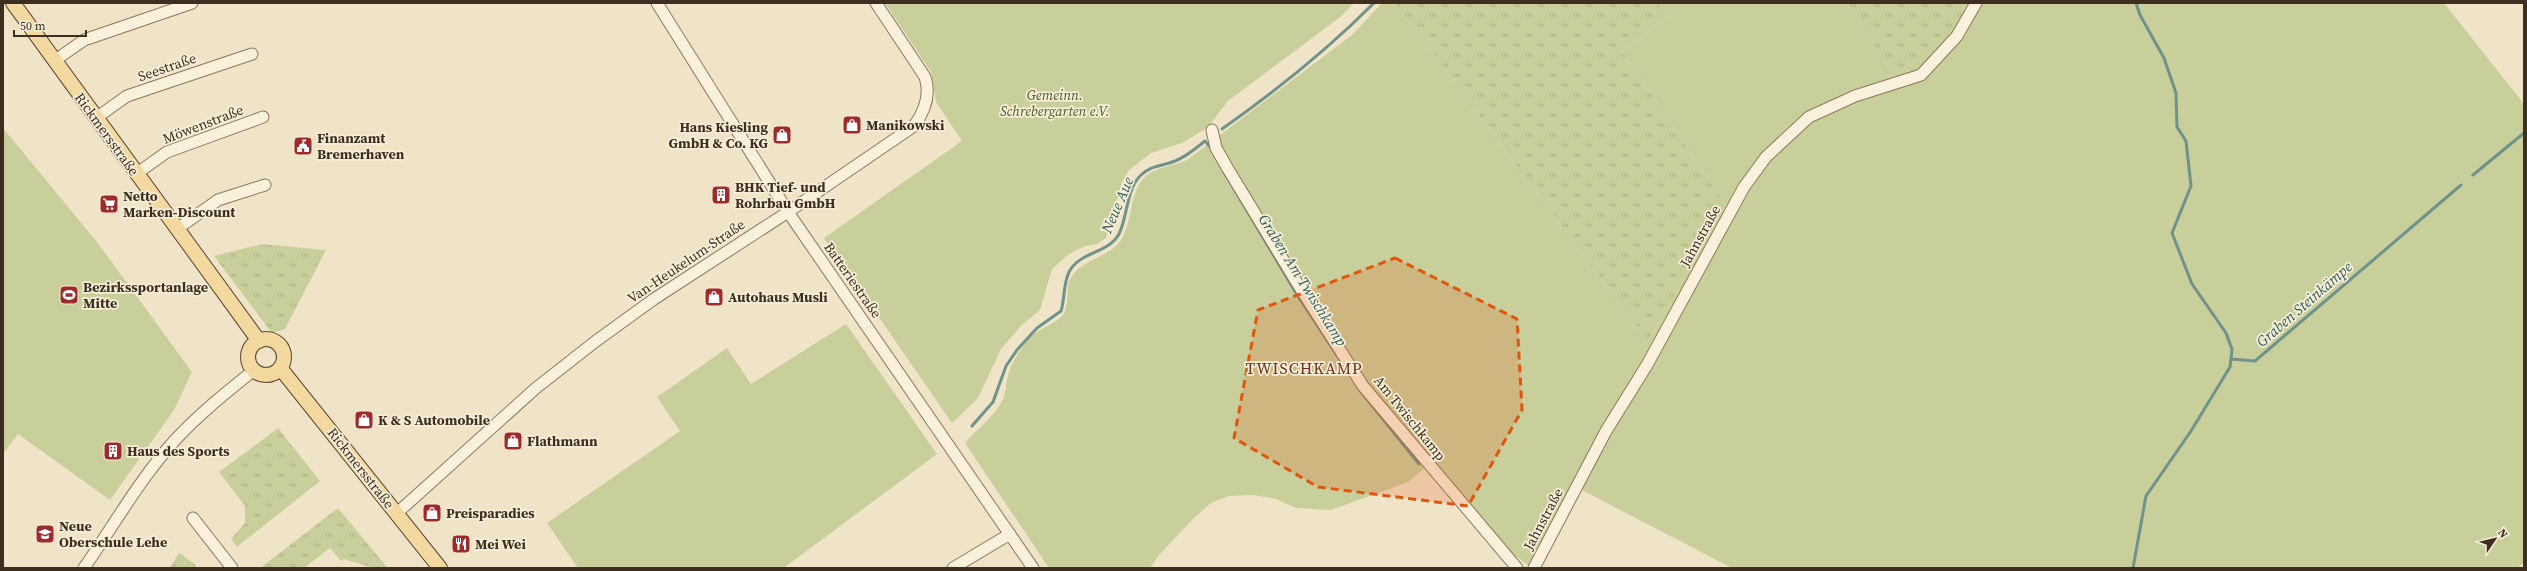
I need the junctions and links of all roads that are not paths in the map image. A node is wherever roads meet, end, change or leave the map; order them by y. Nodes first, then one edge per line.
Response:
1 (13, 3) edge
2 (192, 3) edge
3 (657, 3) edge
4 (876, 3) edge
5 (1976, 3) edge
6 (252, 54) dead end
7 (54, 61) junction
8 (263, 117) dead end
9 (96, 118) junction
10 (1212, 130) dead end
11 (136, 174) junction
12 (265, 184) dead end
13 (788, 212) junction
14 (177, 229) junction
15 (259, 341) junction
16 (281, 369) junction
17 (254, 370) junction
18 (397, 513) junction
19 (193, 518) dead end
20 (1010, 534) junction
21 (84, 568) edge
22 (232, 568) edge
23 (440, 568) edge
24 (953, 568) edge
25 (1033, 568) edge
26 (1517, 568) edge
27 (1534, 568) edge

1 - 7 main road, Rickmersstraße
2 - 7 street
3 - 13 street, Batteriestraße
4 - 13 street, Van-Heukelum-Straße
5 - 27 street, Jahnstraße
6 - 9 street, Seestraße
7 - 9 main road, Rickmersstraße
8 - 11 street, Möwenstraße
9 - 11 main road, Rickmersstraße
10 - 26 street, Am Twischkamp
11 - 14 main road, Rickmersstraße
12 - 14 street
13 - 18 street, Van-Heukelum-Straße
13 - 20 street, Batteriestraße
14 - 15 main road, Rickmersstraße
15 - 16 main road
15 - 17 main road
16 - 17 main road
16 - 18 main road, Rickmersstraße
17 - 21 street
18 - 23 main road, Rickmersstraße
19 - 22 street
20 - 24 street
20 - 25 street, Batteriestraße

